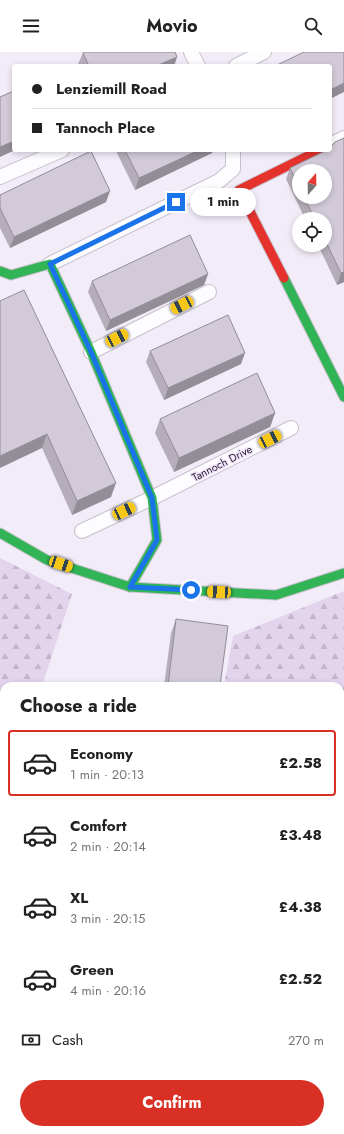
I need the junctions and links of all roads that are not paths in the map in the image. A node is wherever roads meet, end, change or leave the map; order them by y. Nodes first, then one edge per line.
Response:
1 (191, 52) edge
2 (264, 52) edge
3 (197, 64) edge
4 (240, 64) edge
5 (344, 138) edge
6 (332, 144) edge
7 (57, 152) edge
8 (233, 152) edge
9 (316, 152) edge
10 (0, 177) edge
11 (50, 264) junction
12 (0, 271) edge
13 (209, 292) dead end
14 (91, 352) junction
15 (344, 396) edge
16 (291, 428) dead end
17 (152, 498) junction
18 (82, 530) dead end
19 (0, 533) edge
20 (344, 573) edge
21 (130, 587) junction

1 - 3 street
2 - 4 street
5 - 6 street
7 - 10 street
8 - 11 street
9 - 15 street
11 - 12 street
11 - 14 street
13 - 14 street
14 - 17 street
16 - 17 street, Tannoch Drive
17 - 18 street, Tannoch Drive
17 - 21 street
19 - 21 street
20 - 21 street

